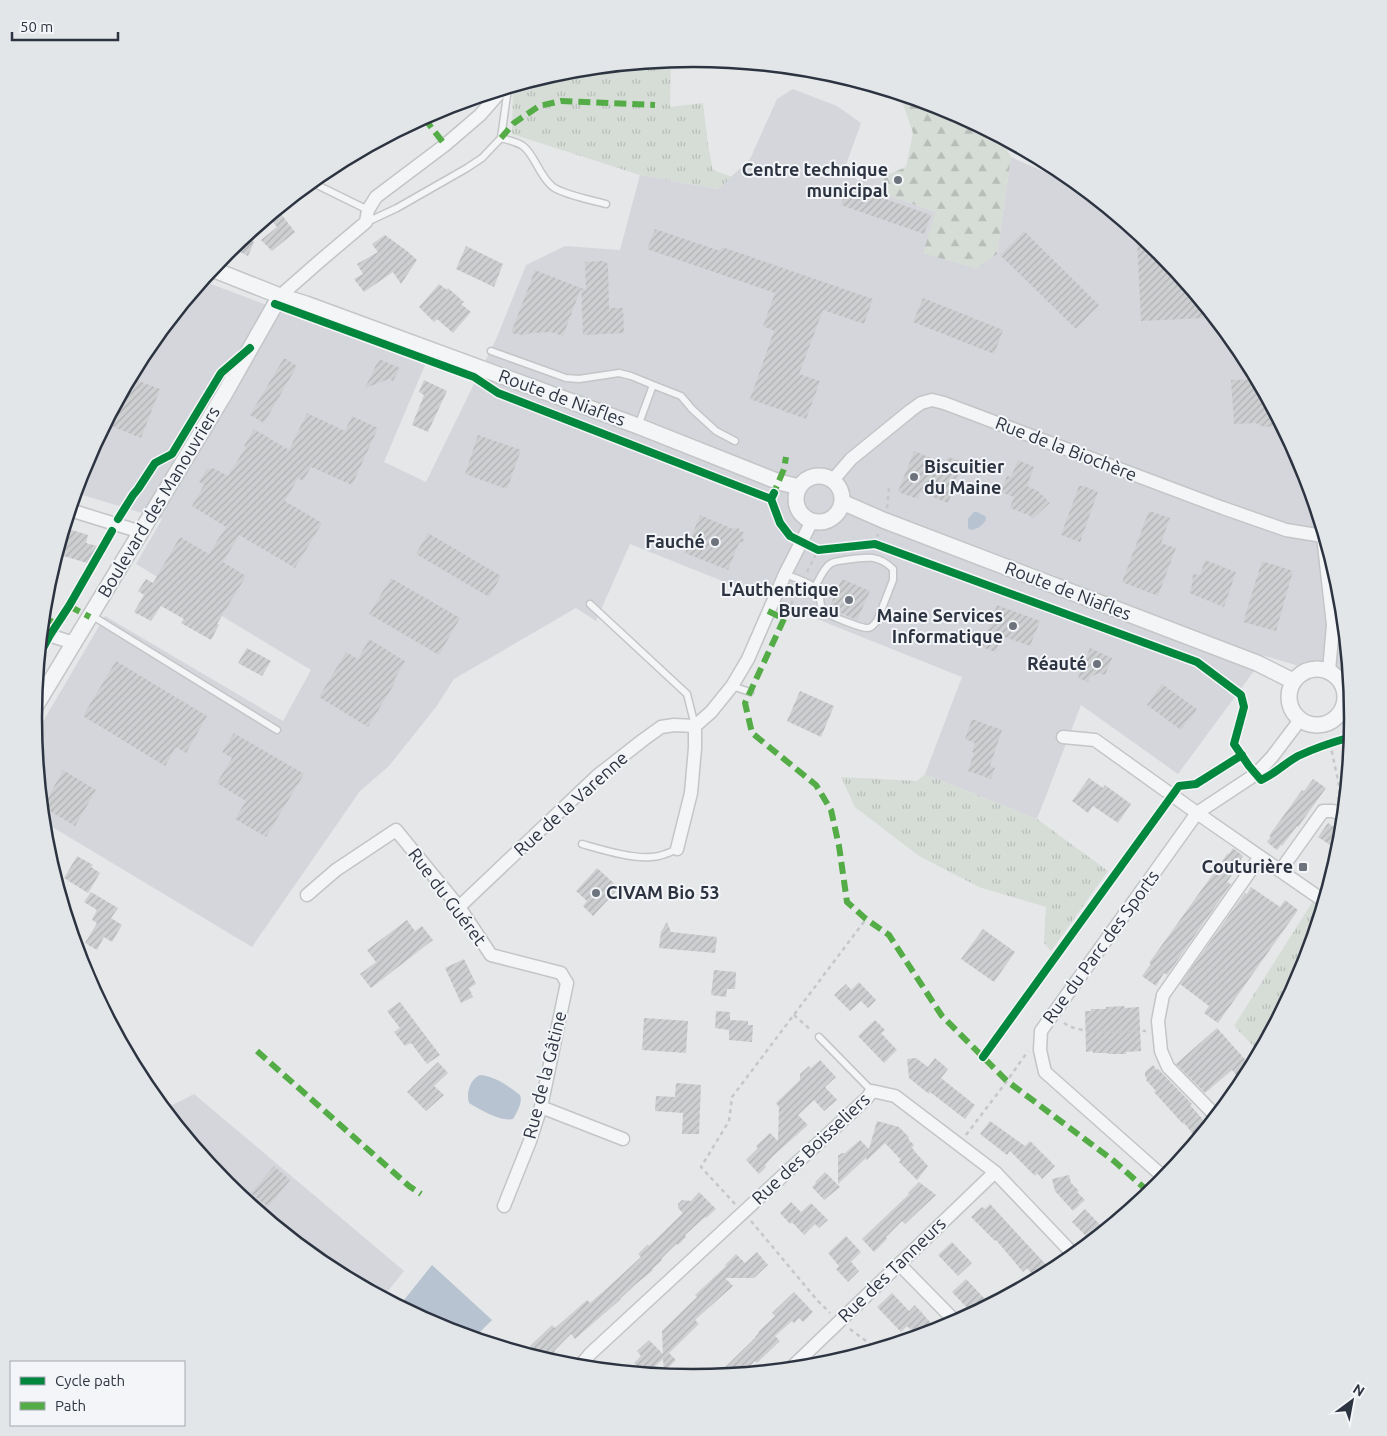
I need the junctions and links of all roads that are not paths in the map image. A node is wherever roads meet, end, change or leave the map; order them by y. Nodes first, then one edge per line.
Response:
1 (507, 95) edge
2 (494, 99) edge
3 (501, 138) junction
4 (319, 187) edge
5 (606, 204) dead end
6 (367, 216) junction
7 (220, 272) edge
8 (280, 296) junction
9 (491, 351) dead end
10 (653, 385) junction
11 (638, 426) junction
12 (735, 441) dead end
13 (833, 480) junction
14 (799, 487) junction
15 (842, 502) junction
16 (76, 512) edge
17 (812, 521) junction
18 (141, 532) junction
19 (1317, 532) edge
20 (1325, 564) edge
21 (785, 574) junction
22 (815, 587) junction
23 (590, 604) dead end
24 (91, 615) junction
25 (48, 635) edge
26 (74, 643) junction
27 (1329, 671) junction
28 (1293, 681) junction
29 (732, 686) junction
30 (1343, 687) edge
31 (750, 692) dead end
32 (43, 694) edge
33 (1344, 709) edge
34 (1300, 720) junction
35 (695, 726) junction
36 (277, 730) dead end
37 (1063, 736) dead end
38 (1197, 813) junction
39 (1338, 813) edge
40 (582, 844) dead end
41 (677, 849) joint
42 (1260, 857) junction
43 (1280, 871) junction
44 (307, 895) dead end
45 (1319, 897) edge
46 (459, 907) junction
47 (561, 973) joint
48 (819, 1037) road end
49 (872, 1091) junction
50 (541, 1107) junction
51 (1212, 1112) edge
52 (623, 1139) dead end
53 (995, 1172) junction
54 (1159, 1173) edge
55 (504, 1206) dead end
56 (1069, 1249) edge
57 (899, 1264) junction
58 (950, 1316) edge
59 (586, 1359) edge
60 (802, 1359) edge

1 - 3 lane
2 - 6 street
3 - 5 lane
3 - 6 lane
4 - 6 lane
6 - 8 street
7 - 8 street, Route de Niafles
8 - 11 street, Route de Niafles
8 - 18 street, Boulevard des Manouvriers
9 - 10 lane
10 - 11 lane
10 - 12 lane
11 - 14 street, Route de Niafles
13 - 14 street
13 - 15 street
13 - 19 street, Rue de la Biochère
14 - 17 street
15 - 17 street
15 - 28 street, Route de Niafles
16 - 18 street
17 - 21 street
18 - 24 street, Boulevard des Manouvriers
20 - 27 street, Rue de la Biochère
21 - 22 lane
21 - 29 street
22 - 22 lane
23 - 35 lane
24 - 26 street, Boulevard des Manouvriers
24 - 36 lane
25 - 26 street
26 - 32 street, Boulevard des Manouvriers
27 - 28 street
27 - 30 street
28 - 34 street
29 - 31 lane
29 - 35 street
33 - 34 street
34 - 38 street, Rue du Parc des Sports
35 - 41 street
35 - 46 street, Rue de la Varenne
37 - 38 street
38 - 42 street
38 - 54 street, Rue du Parc des Sports
39 - 43 street
40 - 41 lane
42 - 43 street
42 - 51 street
43 - 45 street
44 - 46 street, Rue du Guéret
46 - 47 street, Rue du Guéret
47 - 50 street, Rue de la Gâtine
48 - 49 lane
49 - 53 street, Rue des Boisseliers
49 - 59 street, Rue des Boisseliers
50 - 52 street
50 - 55 street, Rue de la Gâtine
53 - 56 street, Rue des Boisseliers
53 - 57 street, Rue des Tanneurs
57 - 58 street
57 - 60 street, Rue des Tanneurs

